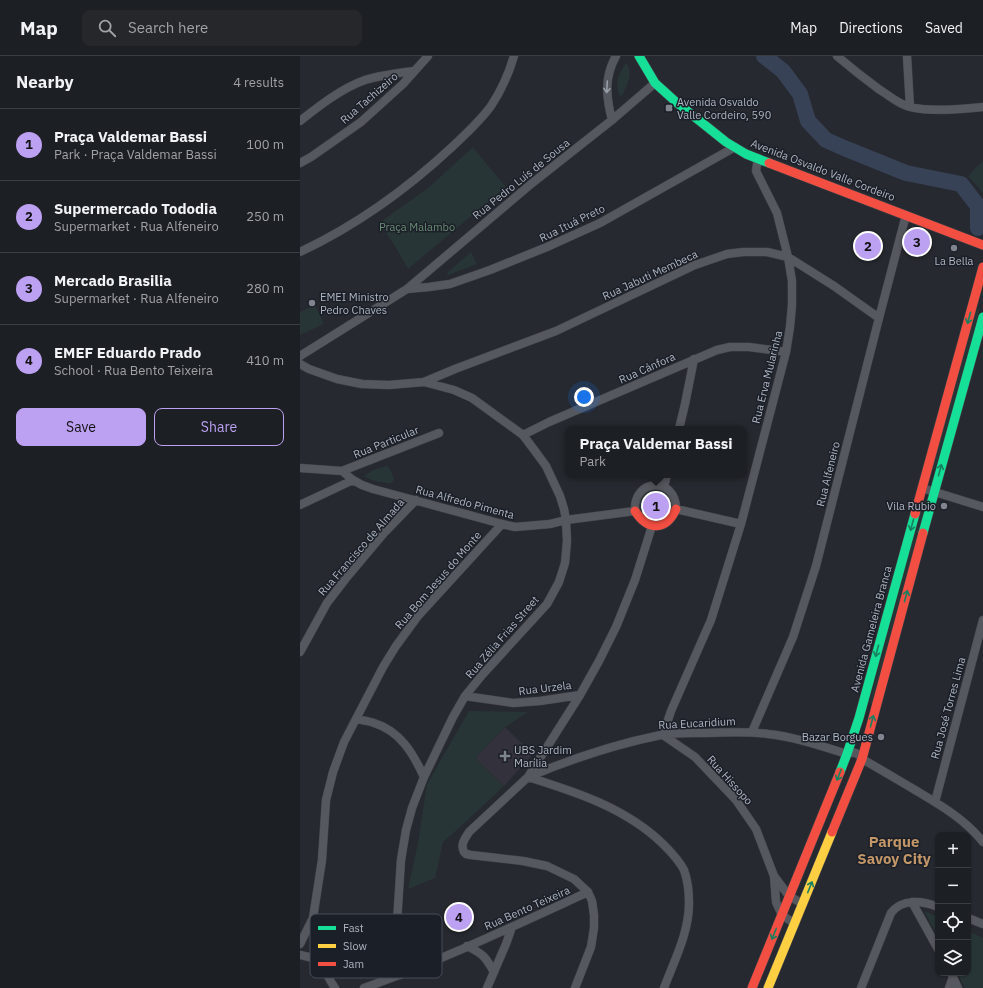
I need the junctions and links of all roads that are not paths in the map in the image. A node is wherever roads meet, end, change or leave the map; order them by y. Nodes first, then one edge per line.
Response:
1 (428, 56) edge
2 (514, 56) edge
3 (616, 56) edge
4 (639, 56) edge
5 (837, 56) edge
6 (907, 56) edge
7 (414, 72) junction
8 (655, 83) junction
9 (910, 107) junction
10 (983, 107) edge
11 (612, 120) junction
12 (300, 121) edge
13 (735, 147) junction
14 (758, 158) junction
15 (300, 163) edge
16 (906, 215) junction
17 (983, 245) edge
18 (300, 252) edge
19 (788, 257) junction
20 (983, 267) edge
21 (407, 289) junction
22 (979, 297) edge
23 (983, 317) edge
24 (879, 318) junction
25 (786, 352) junction
26 (300, 356) edge
27 (694, 359) junction
28 (300, 364) edge
29 (424, 382) junction
30 (680, 426) edge
31 (439, 433) dead end
32 (523, 435) junction
33 (300, 468) edge
34 (342, 472) junction
35 (666, 478) edge
36 (353, 480) junction
37 (664, 486) junction
38 (922, 488) junction
39 (934, 492) junction
40 (416, 500) junction
41 (300, 505) edge
42 (983, 507) edge
43 (676, 509) junction
44 (635, 510) junction
45 (566, 520) junction
46 (502, 524) junction
47 (741, 524) junction
48 (652, 526) junction
49 (983, 620) edge
50 (300, 652) edge
51 (580, 694) junction
52 (465, 696) junction
53 (356, 719) junction
54 (752, 732) junction
55 (663, 735) junction
56 (847, 754) junction
57 (862, 759) junction
58 (424, 777) junction
59 (528, 777) junction
60 (935, 802) junction
61 (983, 842) edge
62 (774, 876) junction
63 (588, 892) junction
64 (789, 896) junction
65 (912, 902) junction
66 (803, 904) junction
67 (935, 906) edge
68 (314, 914) edge
69 (398, 914) edge
70 (782, 915) junction
71 (971, 919) edge
72 (310, 924) edge
73 (795, 924) junction
74 (983, 924) edge
75 (512, 927) junction
76 (300, 944) edge
77 (935, 944) edge
78 (467, 946) junction
79 (300, 955) edge
80 (310, 957) edge
81 (442, 957) edge
82 (494, 972) junction
83 (952, 976) edge
84 (952, 976) edge
85 (329, 978) edge
86 (392, 978) edge
87 (335, 988) edge
88 (364, 988) edge
89 (487, 988) edge
90 (575, 988) edge
91 (664, 988) edge
92 (752, 988) edge
93 (768, 988) edge
94 (861, 988) edge
95 (949, 988) edge
96 (958, 988) edge

1 - 7 street, Rua Tachizeiro
2 - 18 street
3 -> 11 street
4 - 8 main road, Avenida Osvaldo Valle Cordeiro
5 - 9 street
6 - 9 street
7 - 12 street
7 - 15 street, Rua Tachizeiro
8 - 11 street, Rua Pedro Luís de Sousa
8 - 13 main road, Avenida Osvaldo Valle Cordeiro
9 - 10 street
11 - 21 street, Rua Pedro Luís de Sousa
13 - 14 main road, Avenida Osvaldo Valle Cordeiro
13 - 21 street, Rua Ituá Preto
14 - 16 main road, Avenida Osvaldo Valle Cordeiro
14 - 19 street, Rua Erva Mularinha
16 - 17 main road, Avenida Osvaldo Valle Cordeiro
16 - 24 street, Rua Alfeneiro
19 - 24 street, Rua Jabuti Membeca
19 - 25 street, Rua Erva Mularinha
19 - 29 street, Rua Jabuti Membeca
20 - 22 main road, Avenida Gameleira Branca
21 - 26 street, Rua Pedro Luís de Sousa
22 -> 38 main road, Avenida Gameleira Branca
39 -> 23 main road
24 - 54 street, Rua Alfeneiro
25 - 27 street, Rua Cánfora
25 - 47 street, Rua Erva Mularinha
27 - 30 street
27 - 32 street, Rua Cánfora
28 - 29 street, Rua Zélia Frias Street
29 - 32 street, Rua Zélia Frias Street
31 - 34 street, Rua Particular
32 - 45 street, Rua Zélia Frias Street
33 - 34 street
34 - 36 street, Rua Alfredo Pimenta
35 - 37 street
36 - 40 street, Rua Alfredo Pimenta
36 - 41 street
37 - 43 street
37 - 44 street
38 - 39 street
38 -> 56 main road, Avenida Gameleira Branca
39 - 42 street
57 -> 39 main road
40 - 46 street, Rua Alfredo Pimenta
40 - 50 street, Rua Francisco de Almada
43 - 47 street
43 - 48 main road
44 - 45 street, Rua Alfredo Pimenta
44 - 48 main road
45 - 46 street, Rua Alfredo Pimenta
45 - 52 street, Rua Zélia Frias Street
46 - 53 street, Rua Bom Jesus do Monte
47 - 55 street, Rua Erva Mularinha
48 - 51 street
49 - 60 street, Rua José Torres Lima
51 - 52 street, Rua Urzela
51 - 59 street
52 - 58 street, Rua Zélia Frias Street
53 - 58 street
53 - 68 street, Rua Bom Jesus do Monte
54 - 55 street, Rua Eucaridium
54 - 56 street, Rua Eucaridium
55 - 59 street, Rua Eucaridium
55 - 62 street, Rua Hissopo
56 - 57 street, Rua Eucaridium
56 -> 64 main road, Avenida Gameleira Branca
57 - 60 street
66 -> 57 main road
58 - 69 street, Rua Zélia Frias Street
59 - 63 street
59 - 91 street
60 - 61 street
62 - 64 street, Rua Hissopo
62 - 70 street, Rua Hissopo
63 - 75 street, Rua Bento Teixeira
63 - 90 street
64 - 66 street, Rua Hissopo
64 - 70 main road, Avenida Gameleira Branca
65 - 67 street
65 - 77 street
65 - 94 street
66 - 73 main road
70 - 73 street
70 -> 92 main road, Avenida Gameleira Branca
71 - 74 street
72 - 76 street, Rua Bom Jesus do Monte
73 - 93 main road
75 - 78 street, Rua Bento Teixeira
75 - 82 street
78 - 81 street, Rua Bento Teixeira
78 - 82 street
79 - 80 street
82 - 89 street
83 - 95 street
84 - 96 street
85 - 87 street
86 - 88 street, Rua Bento Teixeira

